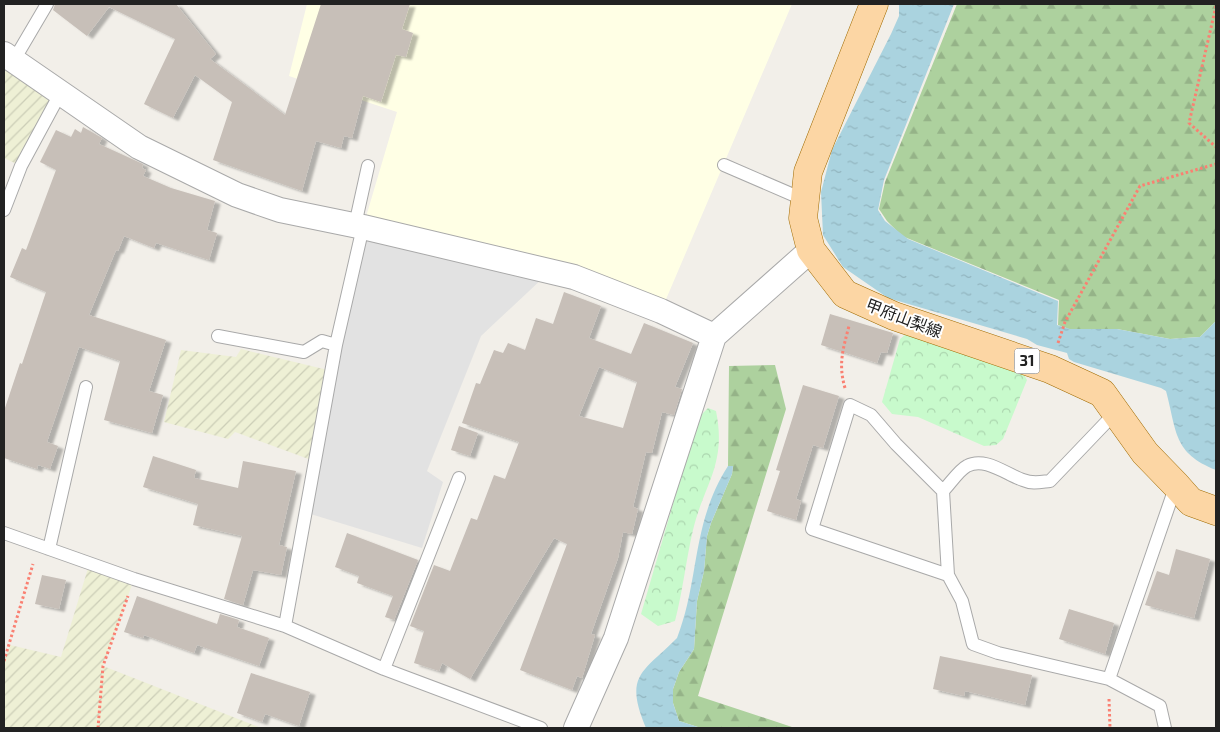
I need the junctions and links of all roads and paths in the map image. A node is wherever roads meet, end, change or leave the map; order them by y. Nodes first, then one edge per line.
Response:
1 (47, 4) edge
2 (874, 4) edge
3 (1216, 6) edge
4 (9, 57) edge
5 (61, 92) junction
6 (1216, 147) edge
7 (1216, 164) edge
8 (724, 165) dead end
9 (368, 166) dead end
10 (805, 200) junction
11 (4, 210) edge
12 (359, 226) junction
13 (811, 250) junction
14 (856, 298) junction
15 (218, 336) dead end
16 (714, 336) junction
17 (336, 345) junction
18 (1058, 345) dead end
19 (86, 387) dead end
20 (850, 405) junction
21 (1116, 412) junction
22 (459, 478) dead end
23 (1176, 486) junction
24 (943, 492) junction
25 (1216, 511) edge
26 (4, 533) edge
27 (43, 548) junction
28 (948, 575) junction
29 (134, 580) junction
30 (285, 626) junction
31 (4, 661) edge
32 (384, 669) junction
33 (1109, 679) junction
34 (98, 728) edge
35 (541, 728) edge
36 (576, 728) edge
37 (1165, 728) edge

1 - 4 lane
2 - 10 main road, 甲府山梨線 / 31
3 - 6 path
4 - 5 street
5 - 11 lane
5 - 12 street
7 - 18 path
8 - 10 lane
9 - 12 lane
10 - 13 main road, 甲府山梨線 / 31
12 - 16 street
12 - 17 lane
13 - 14 main road, 甲府山梨線 / 31
13 - 16 street
14 - 20 path
14 - 21 main road, 甲府山梨線 / 31
15 - 17 lane
16 - 36 street
17 - 30 lane
19 - 27 lane
20 - 24 lane
20 - 28 lane
21 - 23 main road, 甲府山梨線 / 31
21 - 24 lane
22 - 32 lane
23 - 25 main road, 甲府山梨線 / 31
23 - 33 lane
24 - 28 lane
26 - 27 lane
27 - 29 lane
27 - 31 path
28 - 33 lane
29 - 30 lane
29 - 34 path
30 - 32 lane
32 - 35 lane
33 - 37 lane

